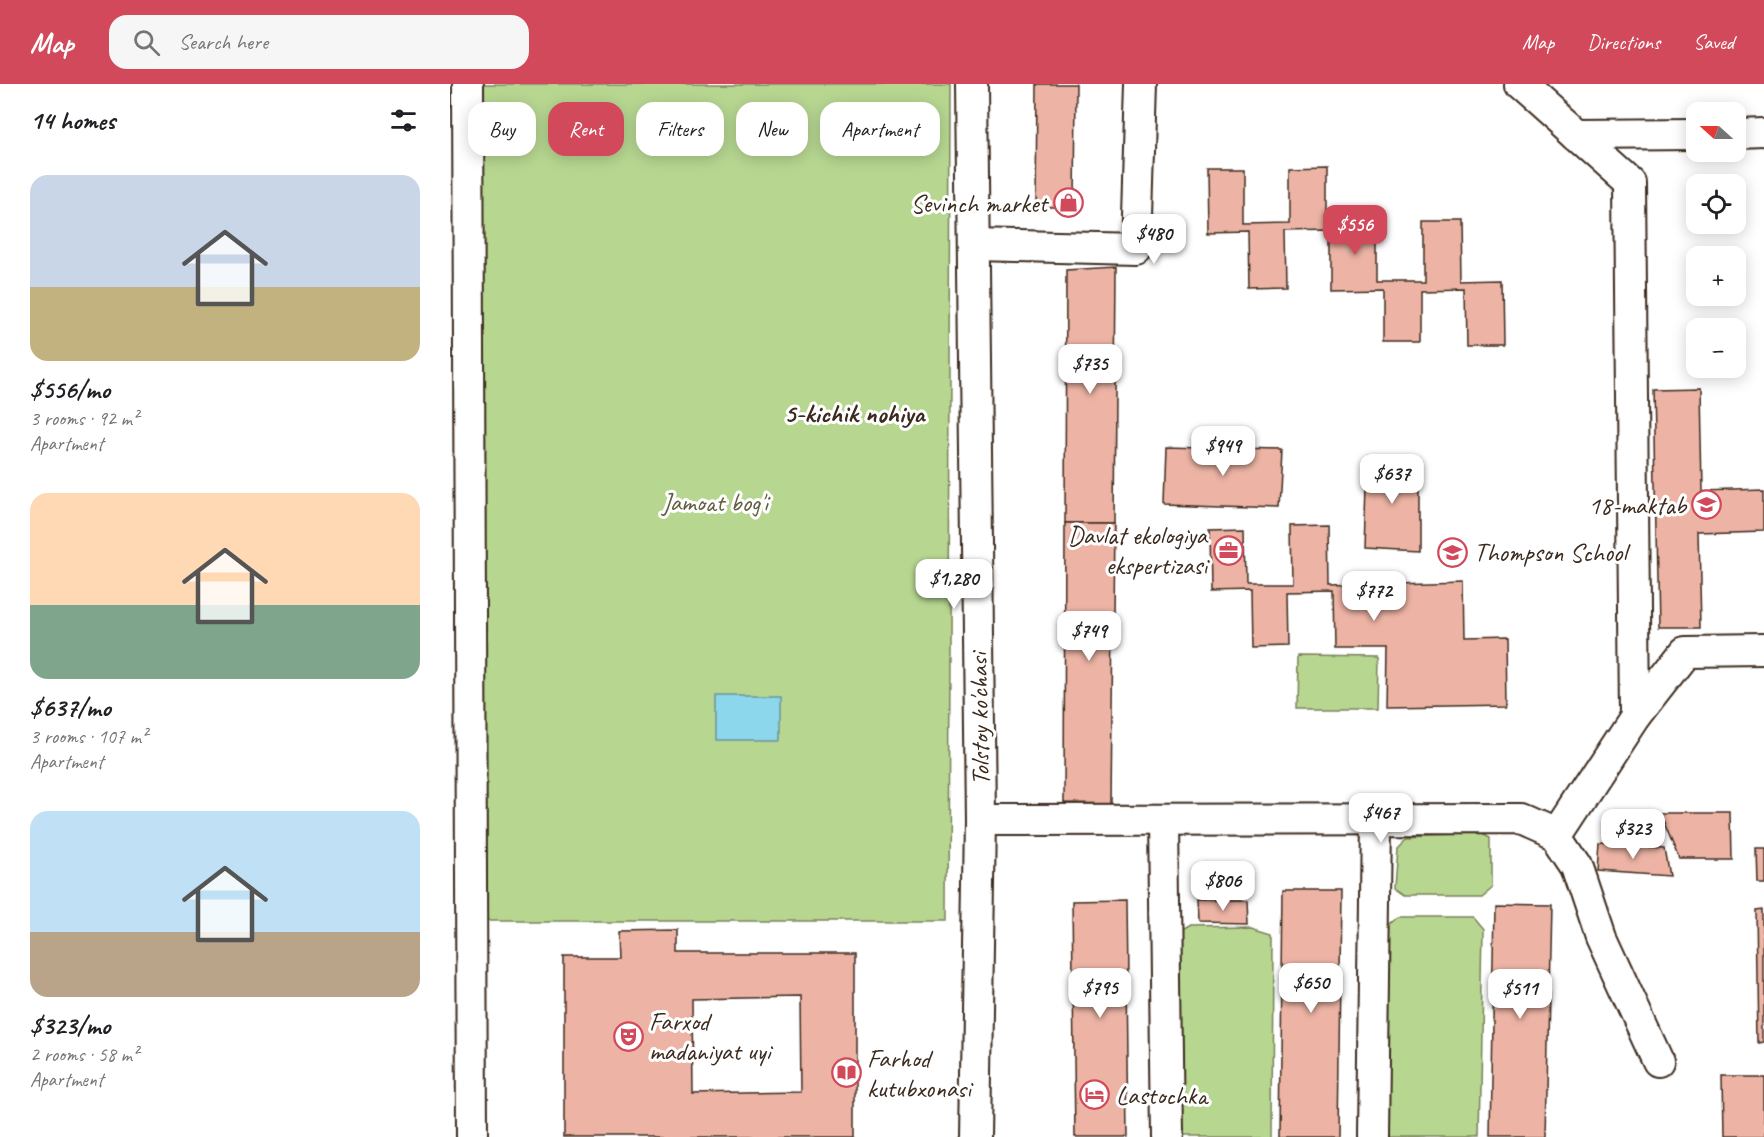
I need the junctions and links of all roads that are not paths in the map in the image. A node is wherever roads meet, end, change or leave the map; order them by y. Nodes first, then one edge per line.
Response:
1 (468, 84) edge
2 (972, 84) edge
3 (1141, 84) edge
4 (1519, 84) edge
5 (1764, 133) edge
6 (1686, 134) edge
7 (1746, 134) edge
8 (1576, 135) junction
9 (974, 245) junction
10 (1764, 651) edge
11 (1635, 716) junction
12 (980, 820) junction
13 (1163, 820) junction
14 (1376, 820) junction
15 (1557, 835) junction
16 (1658, 1061) dead end
17 (472, 1137) edge
18 (975, 1137) edge
19 (1167, 1137) edge
20 (1372, 1137) edge

1 - 17 street
2 - 9 street, Tolstoy ko'chasi
3 - 9 street
4 - 8 street
5 - 7 street
6 - 8 street
8 - 11 street
9 - 12 street, Tolstoy ko'chasi
10 - 11 street
11 - 15 street
12 - 13 street
12 - 18 street, Tolstoy ko'chasi
13 - 14 street
13 - 19 street
14 - 15 street
14 - 20 street
15 - 16 street

